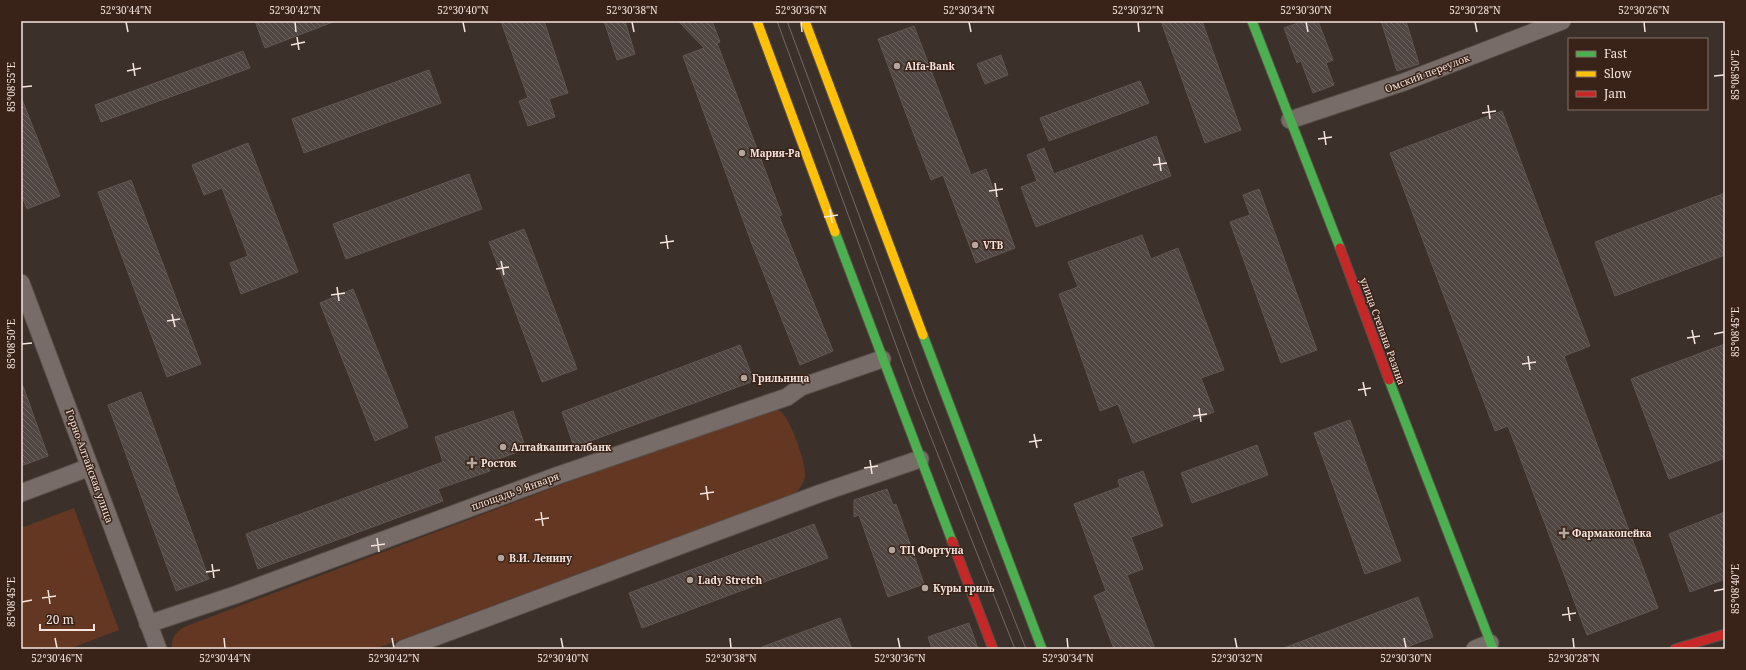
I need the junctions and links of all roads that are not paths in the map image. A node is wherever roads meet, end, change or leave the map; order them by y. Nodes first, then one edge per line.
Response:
1 (758, 21) edge
2 (805, 21) edge
3 (1252, 21) edge
4 (1562, 21) edge
5 (1290, 120) junction
6 (21, 283) edge
7 (882, 359) junction
8 (920, 459) junction
9 (90, 467) junction
10 (21, 493) edge
11 (148, 624) junction
12 (1725, 634) edge
13 (1486, 647) edge
14 (158, 649) edge
15 (403, 649) edge
16 (993, 649) edge
17 (1042, 649) edge
18 (1675, 649) edge

1 - 7 main road
2 - 17 main road
3 - 5 main road, улица Степана Разина
4 - 5 street, Омский переулок
5 - 13 main road, улица Степана Разина
6 - 9 street, Горно-Алтайская улица
7 - 8 main road
7 - 11 street, площадь 9 Января
8 - 15 street
8 - 16 main road
9 - 10 street
9 - 11 street, Горно-Алтайская улица
11 - 14 street, Горно-Алтайская улица
12 - 18 main road

